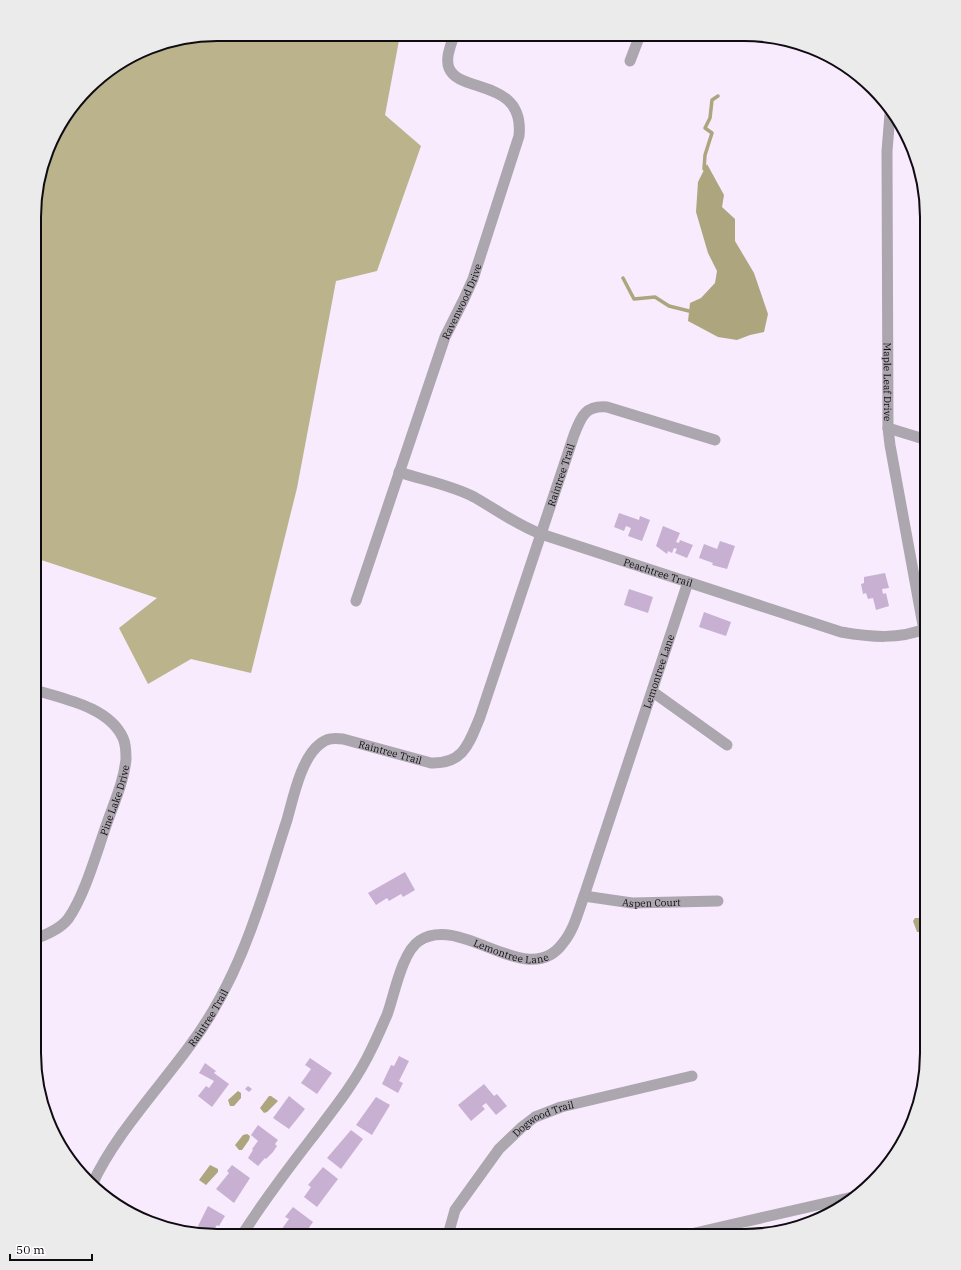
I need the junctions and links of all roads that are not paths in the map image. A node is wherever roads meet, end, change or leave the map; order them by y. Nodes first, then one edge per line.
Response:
1 (452, 41) edge
2 (638, 41) edge
3 (630, 61) dead end
4 (890, 118) edge
5 (888, 428) junction
6 (920, 438) edge
7 (715, 440) dead end
8 (399, 472) junction
9 (541, 534) junction
10 (688, 582) junction
11 (356, 601) dead end
12 (920, 602) edge
13 (920, 629) edge
14 (41, 692) edge
15 (652, 692) junction
16 (727, 745) dead end
17 (584, 896) junction
18 (718, 902) dead end
19 (41, 935) edge
20 (692, 1076) dead end
21 (95, 1180) edge
22 (841, 1200) edge
23 (246, 1229) edge
24 (449, 1229) edge
25 (713, 1229) edge

1 - 8 street, Ravenwood Drive
2 - 3 street
4 - 5 street, Maple Leaf Drive
5 - 6 street
5 - 12 street, Maple Leaf Drive
7 - 9 street, Raintree Trail
8 - 9 street, Peachtree Trail
8 - 11 street, Ravenwood Drive
9 - 10 street, Peachtree Trail
9 - 21 street, Raintree Trail
10 - 13 street, Peachtree Trail
10 - 15 street, Lemontree Lane
14 - 19 street, Pine Lake Drive
15 - 16 street
15 - 17 street, Lemontree Lane
17 - 18 street, Aspen Court
17 - 23 street, Lemontree Lane
20 - 24 street, Dogwood Trail
22 - 25 street

